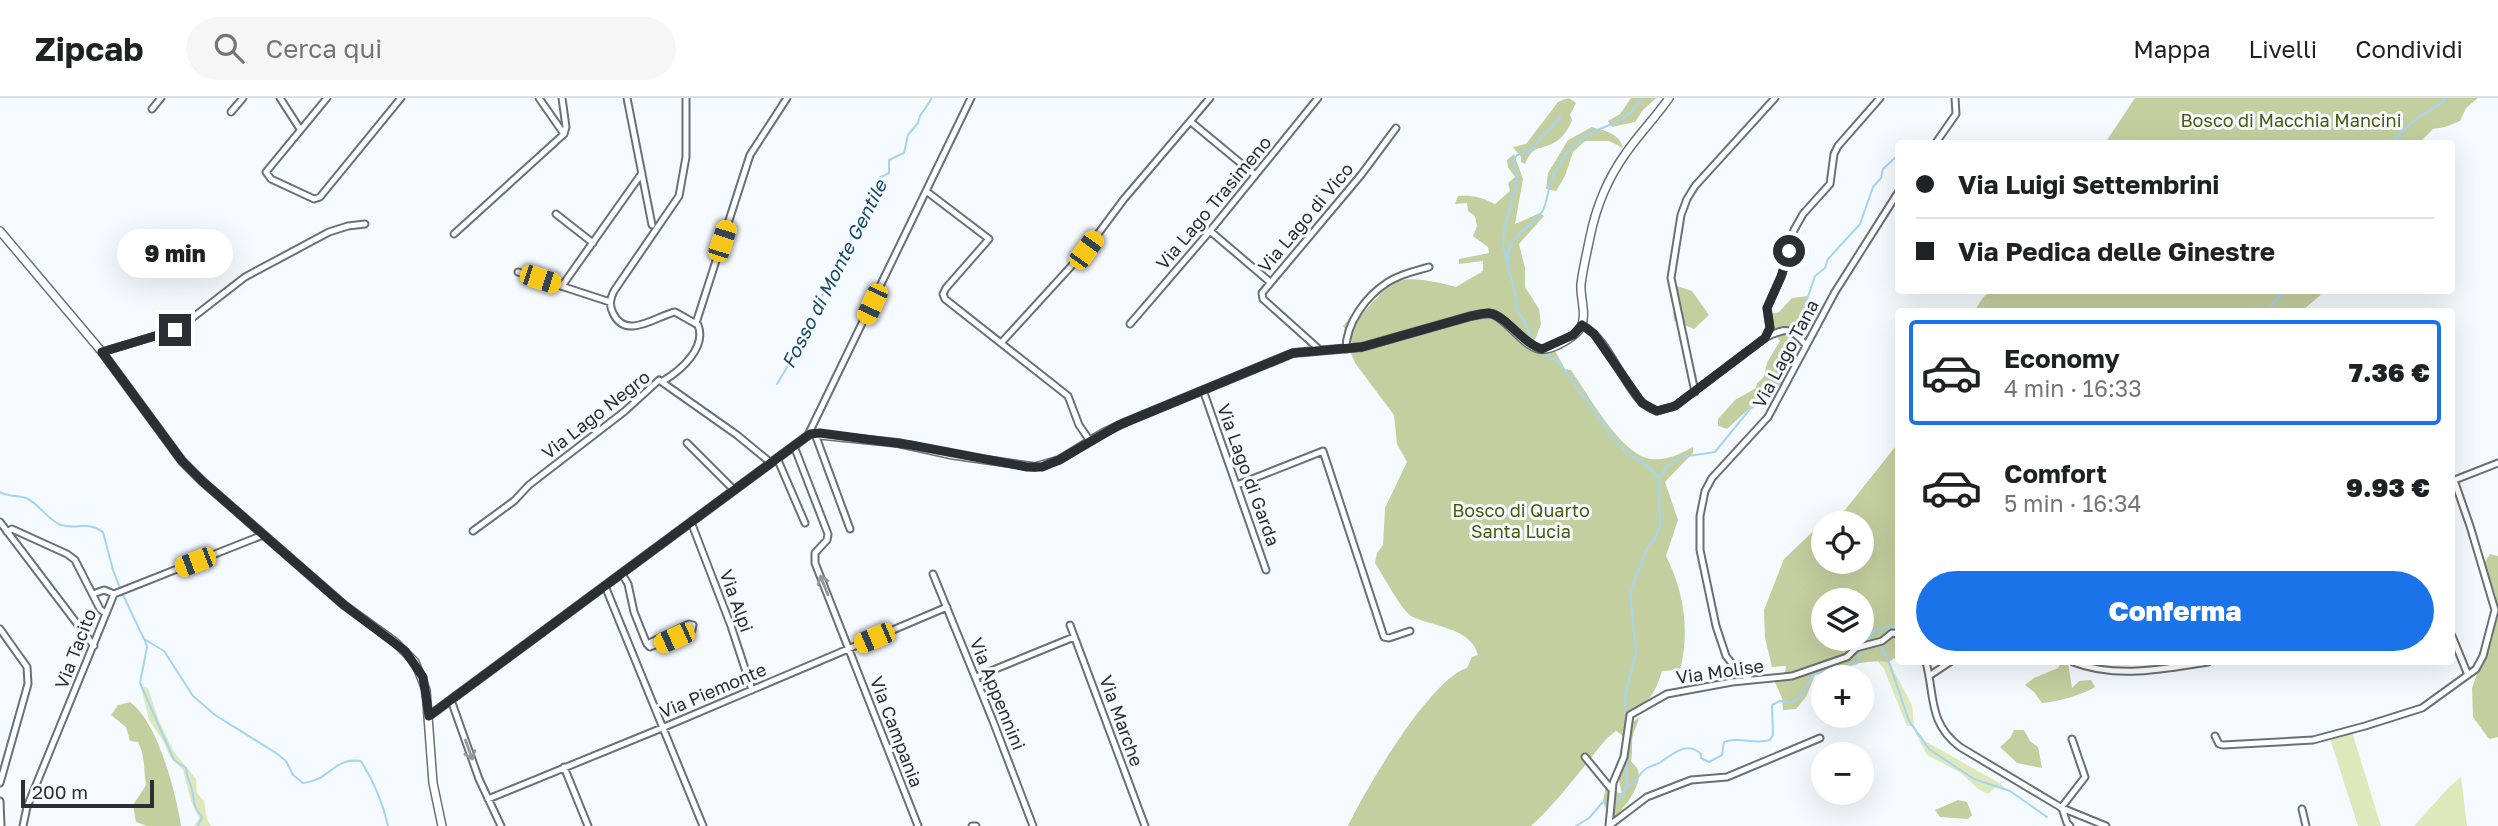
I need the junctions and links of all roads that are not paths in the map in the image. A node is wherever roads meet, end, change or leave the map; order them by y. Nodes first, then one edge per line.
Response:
1 (161, 98) edge
2 (243, 98) edge
3 (280, 98) edge
4 (327, 98) edge
5 (401, 98) edge
6 (539, 98) edge
7 (562, 98) edge
8 (627, 98) edge
9 (686, 98) edge
10 (787, 98) edge
11 (1210, 98) edge
12 (1318, 98) edge
13 (1669, 98) edge
14 (1775, 98) edge
15 (1881, 98) edge
16 (1955, 98) edge
17 (969, 99) edge
18 (152, 109) dead end
19 (231, 112) dead end
20 (1191, 122) junction
21 (1396, 128) dead end
22 (300, 129) junction
23 (565, 132) junction
24 (1938, 140) edge
25 (642, 173) junction
26 (1255, 175) junction
27 (926, 191) junction
28 (1895, 197) edge
29 (556, 215) dead end
30 (365, 224) dead end
31 (652, 225) dead end
32 (0, 231) edge
33 (1210, 231) junction
34 (454, 233) dead end
35 (593, 243) junction
36 (1429, 267) dead end
37 (519, 272) dead end
38 (1270, 282) junction
39 (562, 286) junction
40 (610, 302) junction
41 (696, 323) junction
42 (1130, 324) dead end
43 (1582, 325) junction
44 (1765, 338) junction
45 (1001, 343) junction
46 (1804, 343) junction
47 (1346, 349) junction
48 (1320, 351) junction
49 (102, 352) junction
50 (663, 381) junction
51 (1203, 390) junction
52 (1695, 392) junction
53 (811, 434) junction
54 (1090, 441) junction
55 (687, 443) dead end
56 (794, 446) junction
57 (774, 461) junction
58 (2498, 463) edge
59 (2455, 479) edge
60 (1237, 485) junction
61 (2455, 485) edge
62 (734, 490) junction
63 (0, 522) edge
64 (691, 522) junction
65 (805, 523) dead end
66 (850, 529) dead end
67 (473, 531) dead end
68 (7, 532) junction
69 (263, 535) junction
70 (1266, 570) dead end
71 (933, 573) dead end
72 (622, 574) junction
73 (103, 582) dead end
74 (606, 586) junction
75 (111, 593) junction
76 (93, 594) junction
77 (947, 607) junction
78 (105, 613) junction
79 (1070, 625) dead end
80 (0, 629) edge
81 (1410, 631) dead end
82 (1895, 633) edge
83 (1074, 637) junction
84 (2455, 643) edge
85 (647, 644) junction
86 (93, 646) junction
87 (850, 648) junction
88 (1927, 665) edge
89 (1946, 665) edge
90 (2084, 665) edge
91 (2188, 665) edge
92 (2468, 675) junction
93 (1929, 676) junction
94 (976, 677) junction
95 (1749, 680) junction
96 (752, 690) junction
97 (451, 700) junction
98 (429, 716) junction
99 (662, 728) junction
100 (2215, 736) dead end
101 (1820, 738) dead end
102 (2072, 739) dead end
103 (1585, 757) dead end
104 (564, 768) junction
105 (0, 783) edge
106 (1612, 790) junction
107 (488, 799) junction
108 (0, 801) edge
109 (2061, 808) junction
110 (2302, 808) dead end
111 (1, 826) edge
112 (23, 826) edge
113 (442, 826) edge
114 (501, 826) edge
115 (588, 826) edge
116 (703, 826) edge
117 (918, 826) edge
118 (1033, 826) edge
119 (1145, 826) edge
120 (1609, 826) edge
121 (2070, 826) edge
122 (2106, 826) edge
123 (2306, 826) edge

1 - 18 street
2 - 19 street
3 - 22 street
4 - 22 street
5 - 22 street
6 - 23 street
7 - 23 street
8 - 25 street
9 - 40 street
10 - 41 street
11 - 20 street
12 - 26 street, Via Lago Trasimeno
13 - 43 street
14 - 52 street
15 - 44 street
16 - 24 street
17 - 27 street
20 - 26 street
20 - 45 street
21 - 38 street, Via Lago di Vico
23 - 34 street
25 - 31 street
25 - 35 street
26 - 33 street, Via Lago Trasimeno
27 - 45 street
27 - 53 street
28 - 46 street, Via Lago Tana
29 - 35 street
30 - 49 street
32 - 49 street
33 - 38 street
33 - 42 street, Via Lago Trasimeno
35 - 39 street
36 - 47 street
37 - 39 street
38 - 48 street, Via Lago di Vico
39 - 40 street
40 - 41 street
41 - 50 street
43 - 47 street
43 - 52 street
44 - 46 street
44 - 52 street
45 - 54 street
46 - 95 street, Via Lago Tana
47 - 48 street
48 - 51 street
49 - 69 street
50 - 57 street, Via Lago Negro
50 - 67 street, Via Lago Negro
51 - 54 street
51 - 60 street, Via Lago di Garda
53 - 54 street
53 - 56 street
53 - 66 street
55 - 62 street
56 - 57 street
87 -> 56 street, Via Campania
57 - 62 street
57 - 65 street
58 - 59 street
60 - 70 street, Via Lago di Garda
60 - 81 street
61 - 92 street
62 - 64 street
63 - 68 street
64 - 72 street
64 - 96 street, Via Alpi
68 - 76 street
68 - 86 street
69 - 75 street, Via Tacito
69 - 98 street
71 - 77 street, Via Appennini
72 - 74 street
72 - 85 street
73 - 75 street
74 - 97 street
74 - 99 street
75 - 76 street
75 - 78 street, Via Tacito
76 - 78 street
77 - 87 street, Via Piemonte
77 - 94 street, Via Appennini
78 - 86 street, Via Tacito
79 - 83 street, Via Marche
80 - 105 street
82 - 95 street, Via Molise
83 - 94 street
83 - 119 street, Via Marche
84 - 92 street
85 - 85 street
86 - 112 street, Via Tacito
87 - 96 street, Via Piemonte
87 - 117 street, Via Campania
88 - 93 street
89 - 93 street
90 - 91 street
92 - 100 street
93 - 109 street
94 - 118 street, Via Appennini
95 - 106 street, Via Molise
96 - 99 street, Via Piemonte
97 - 98 street
97 -> 107 street
98 - 113 street
99 - 104 street, Via Piemonte
99 - 116 street
101 - 120 street
102 - 109 street
103 - 106 street
104 - 107 street, Via Piemonte
104 - 115 street
106 - 120 street, Via Molise
107 - 114 street
108 - 111 street
109 - 121 street
109 - 122 street
110 - 123 street

